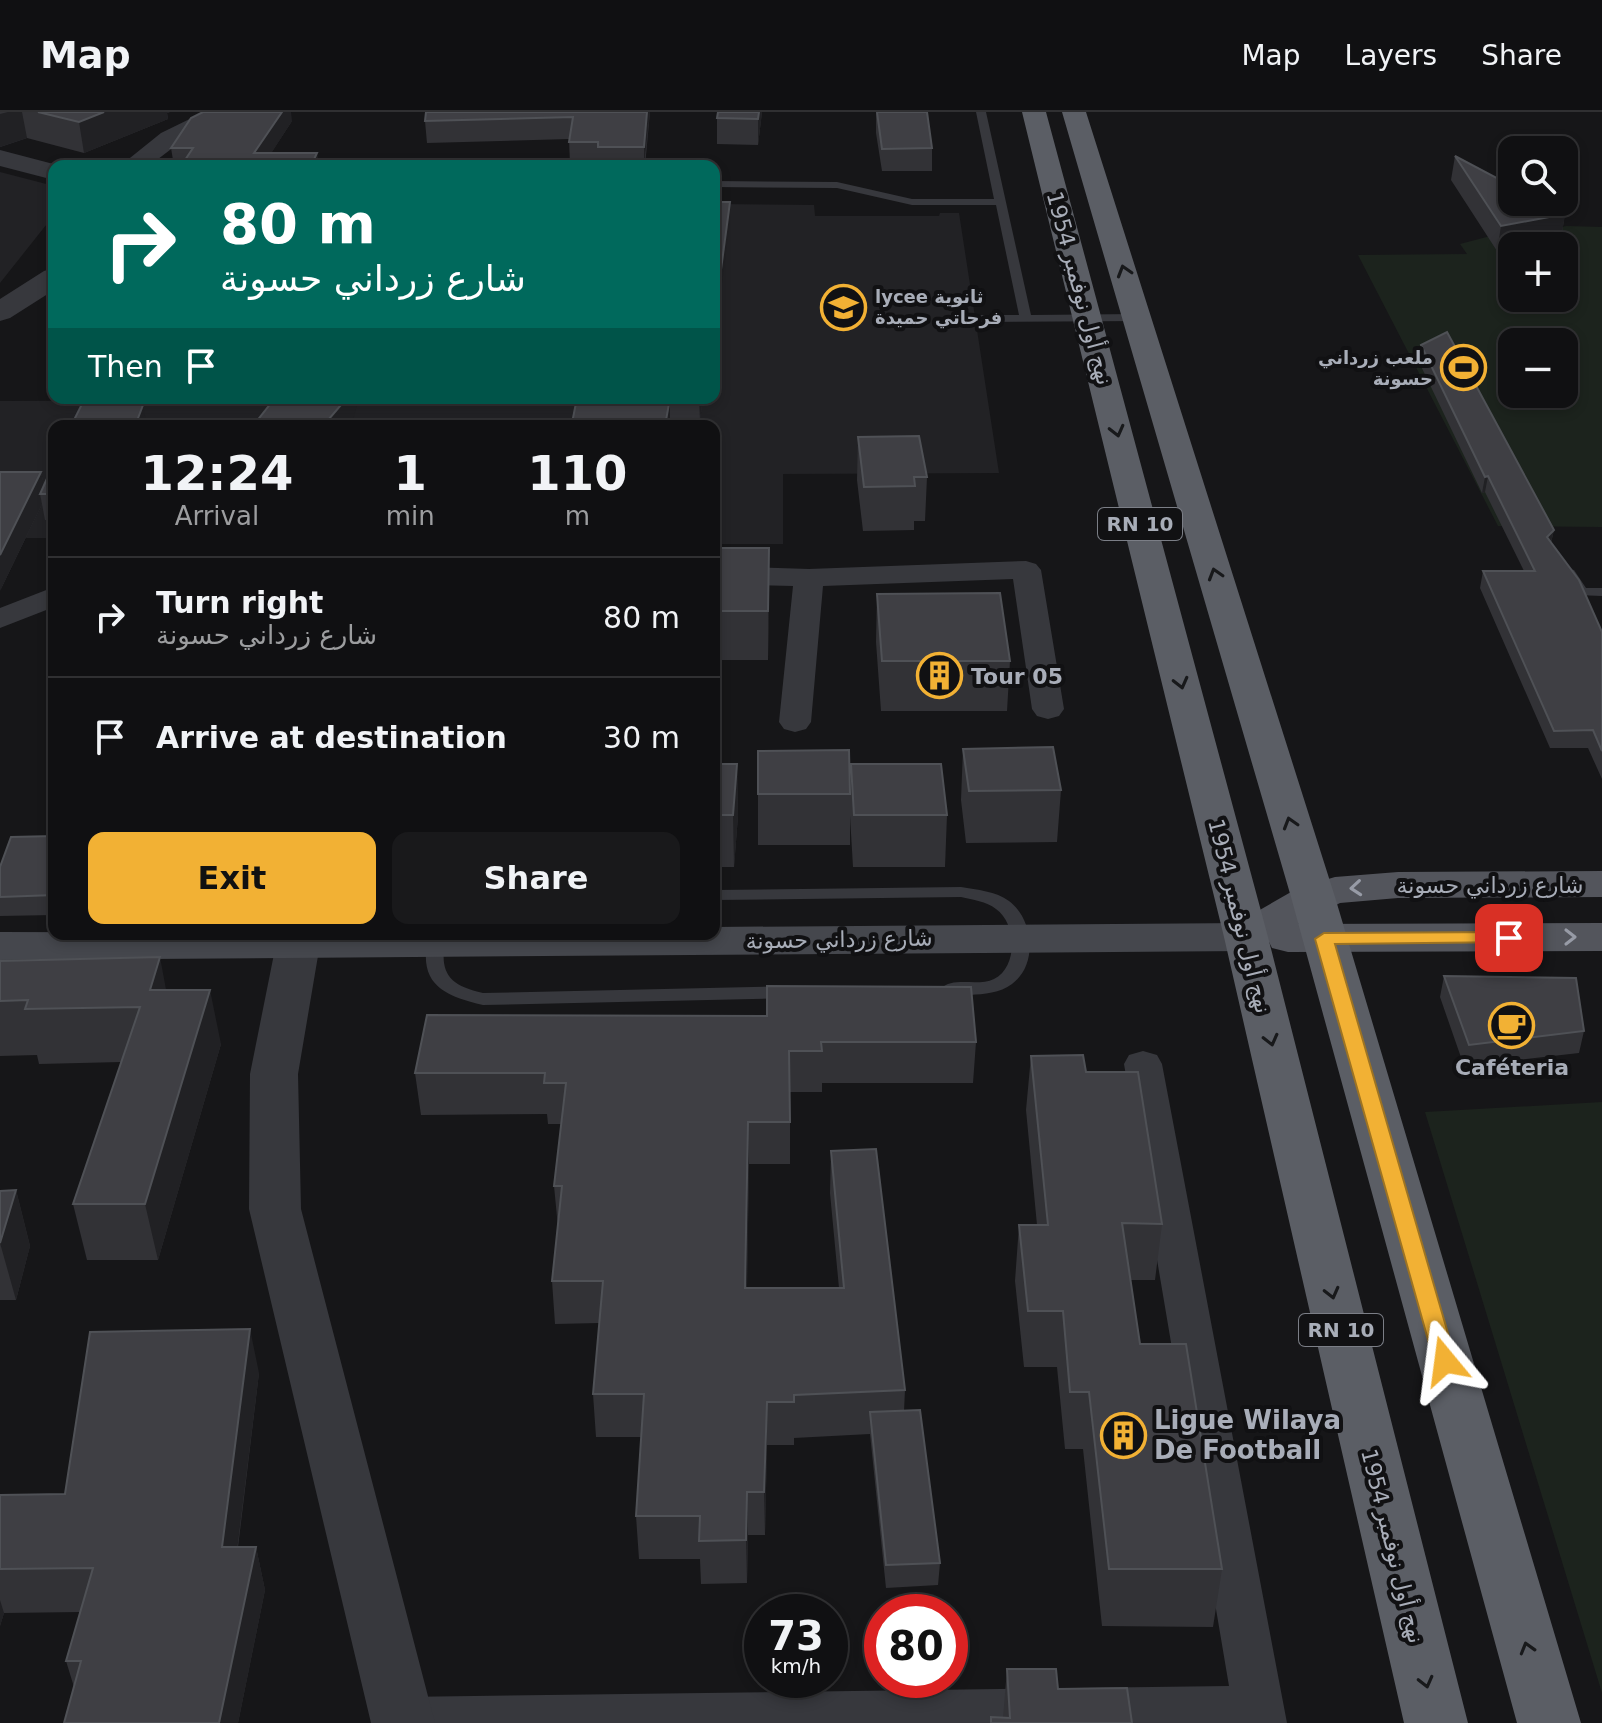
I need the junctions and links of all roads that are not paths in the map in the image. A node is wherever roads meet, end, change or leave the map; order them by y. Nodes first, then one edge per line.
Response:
1 (223, 112) edge
2 (981, 112) edge
3 (1034, 112) edge
4 (1074, 112) edge
5 (0, 158) edge
6 (141, 160) edge
7 (48, 170) edge
8 (720, 184) edge
9 (1001, 202) junction
10 (48, 281) edge
11 (0, 312) edge
12 (1088, 318) junction
13 (1138, 318) junction
14 (980, 319) dead end
15 (1026, 319) junction
16 (1561, 562) edge
17 (720, 575) edge
18 (809, 578) junction
19 (1602, 592) edge
20 (48, 599) edge
21 (0, 619) edge
22 (1048, 709) dead end
23 (795, 722) dead end
24 (1602, 884) edge
25 (720, 895) edge
26 (1318, 918) junction
27 (1019, 937) junction
28 (1246, 937) junction
29 (1602, 937) edge
30 (720, 938) edge
31 (256, 940) edge
32 (299, 940) edge
33 (436, 940) edge
34 (0, 946) edge
35 (931, 990) edge
36 (819, 992) edge
37 (1143, 1064) dead end
38 (1260, 1716) edge
39 (402, 1721) edge
40 (1436, 1723) edge
41 (1549, 1723) edge

1 - 6 street
2 - 9 lane
3 - 12 highway, نهج أول نوفمبر 1954 / RN 10
13 -> 4 highway, نهج أول نوفمبر 1954 / RN 10
5 - 7 street
8 - 9 lane
9 - 15 lane
10 - 11 street
12 - 13 lane
12 - 15 lane
12 -> 28 highway, نهج أول نوفمبر 1954 / RN 10
26 -> 13 highway, نهج أول نوفمبر 1954 / RN 10
14 - 15 lane
16 - 19 lane
17 - 18 street
18 - 22 street
18 - 23 street
20 - 21 street
24 -> 26 main road, شارع زرداني حسونة
25 - 27 lane
26 - 28 main road, شارع زرداني حسونة
26 -> 29 main road, شارع زرداني حسونة
41 -> 26 highway, نهج أول نوفمبر 1954 / RN 10
27 - 28 main road, شارع زرداني حسونة
27 - 30 main road, شارع زرداني حسونة
27 - 35 lane
28 -> 40 highway, نهج أول نوفمبر 1954 / RN 10
31 - 34 main road, شارع زرداني حسونة
32 - 39 street
33 - 36 lane
37 - 38 street
38 - 39 street

